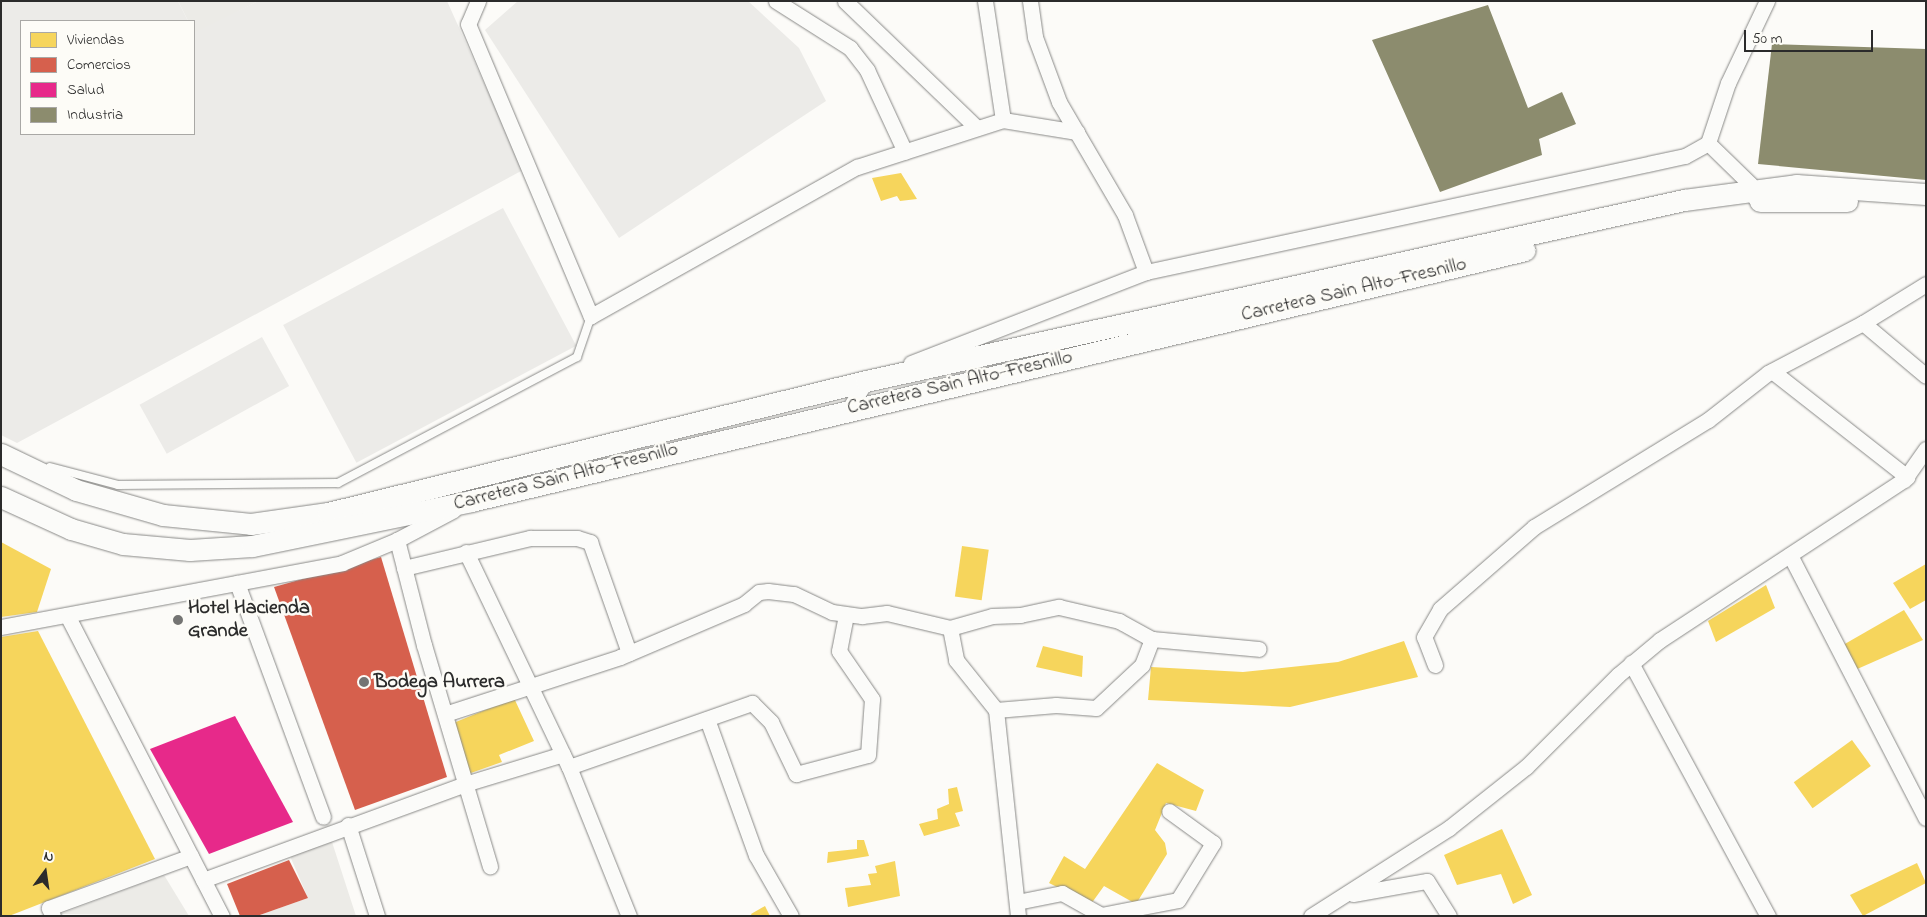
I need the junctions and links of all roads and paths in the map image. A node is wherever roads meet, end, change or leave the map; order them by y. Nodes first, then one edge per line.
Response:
1 (478, 1) edge
2 (776, 1) edge
3 (845, 1) edge
4 (985, 1) edge
5 (1030, 1) edge
6 (1767, 1) edge
7 (1003, 120) junction
8 (977, 128) junction
9 (1078, 132) junction
10 (1708, 143) junction
11 (905, 152) junction
12 (1926, 194) edge
13 (1755, 196) junction
14 (1926, 202) edge
15 (1146, 272) junction
16 (1926, 284) edge
17 (591, 316) junction
18 (1863, 323) junction
19 (1772, 370) junction
20 (1926, 376) edge
21 (866, 381) junction
22 (849, 409) junction
23 (1926, 449) edge
24 (4, 456) edge
25 (1907, 477) junction
26 (472, 479) junction
27 (1, 497) edge
28 (471, 501) junction
29 (397, 540) junction
30 (466, 552) junction
31 (1790, 555) junction
32 (404, 568) junction
33 (238, 583) junction
34 (67, 615) junction
35 (846, 615) junction
36 (1, 627) edge
37 (950, 628) junction
38 (1152, 639) junction
39 (1258, 649) dead end
40 (629, 654) junction
41 (1631, 664) junction
42 (1435, 665) dead end
43 (530, 686) junction
44 (996, 710) junction
45 (445, 714) junction
46 (707, 719) junction
47 (566, 760) junction
48 (465, 784) junction
49 (1169, 811) dead end
50 (323, 816) dead end
51 (1926, 818) edge
52 (348, 825) junction
53 (191, 856) junction
54 (490, 866) dead end
55 (203, 880) junction
56 (1346, 895) junction
57 (1018, 909) edge
58 (1318, 914) edge
59 (53, 916) edge
60 (222, 916) edge
61 (377, 916) edge
62 (629, 916) edge
63 (791, 916) edge
64 (1449, 916) edge
65 (1768, 916) edge

1 - 17 street
2 - 11 street
3 - 8 street
4 - 7 street
5 - 9 street
6 - 10 street
7 - 8 street
7 - 9 street
8 - 11 street
9 - 15 street
10 - 13 street
10 - 15 street
11 - 17 street
12 - 13 main road
13 - 14 main road, Carretera Sain Alto-Fresnillo
13 - 21 main road
13 - 22 main road, Carretera Sain Alto-Fresnillo
15 - 21 street
16 - 18 street
17 - 24 lane
18 - 19 street
18 - 20 street
19 - 25 street
19 - 42 street
21 - 22 street
21 - 26 main road
22 - 28 main road, Carretera Sain Alto-Fresnillo
23 - 25 street
24 - 26 main road
25 - 31 street
26 - 28 street
27 - 28 main road, Carretera Sain Alto-Fresnillo
28 - 29 street
29 - 32 street
29 - 33 street
30 - 32 street
30 - 40 street
30 - 43 street
31 - 41 street
31 - 51 street
32 - 45 street
33 - 34 street
33 - 50 street
34 - 36 street
34 - 53 street
35 - 37 street
35 - 40 street
35 - 46 street
37 - 38 street
37 - 44 street
38 - 39 street
38 - 44 street
40 - 43 street
41 - 56 street
41 - 65 street
43 - 45 street
43 - 47 street
44 - 57 street
45 - 48 street
46 - 47 street
46 - 63 street
47 - 48 street
47 - 62 street
48 - 52 street
48 - 54 street
49 - 57 street
52 - 55 street
52 - 61 street
53 - 55 street
53 - 59 street
55 - 60 street
56 - 58 street
56 - 64 street

